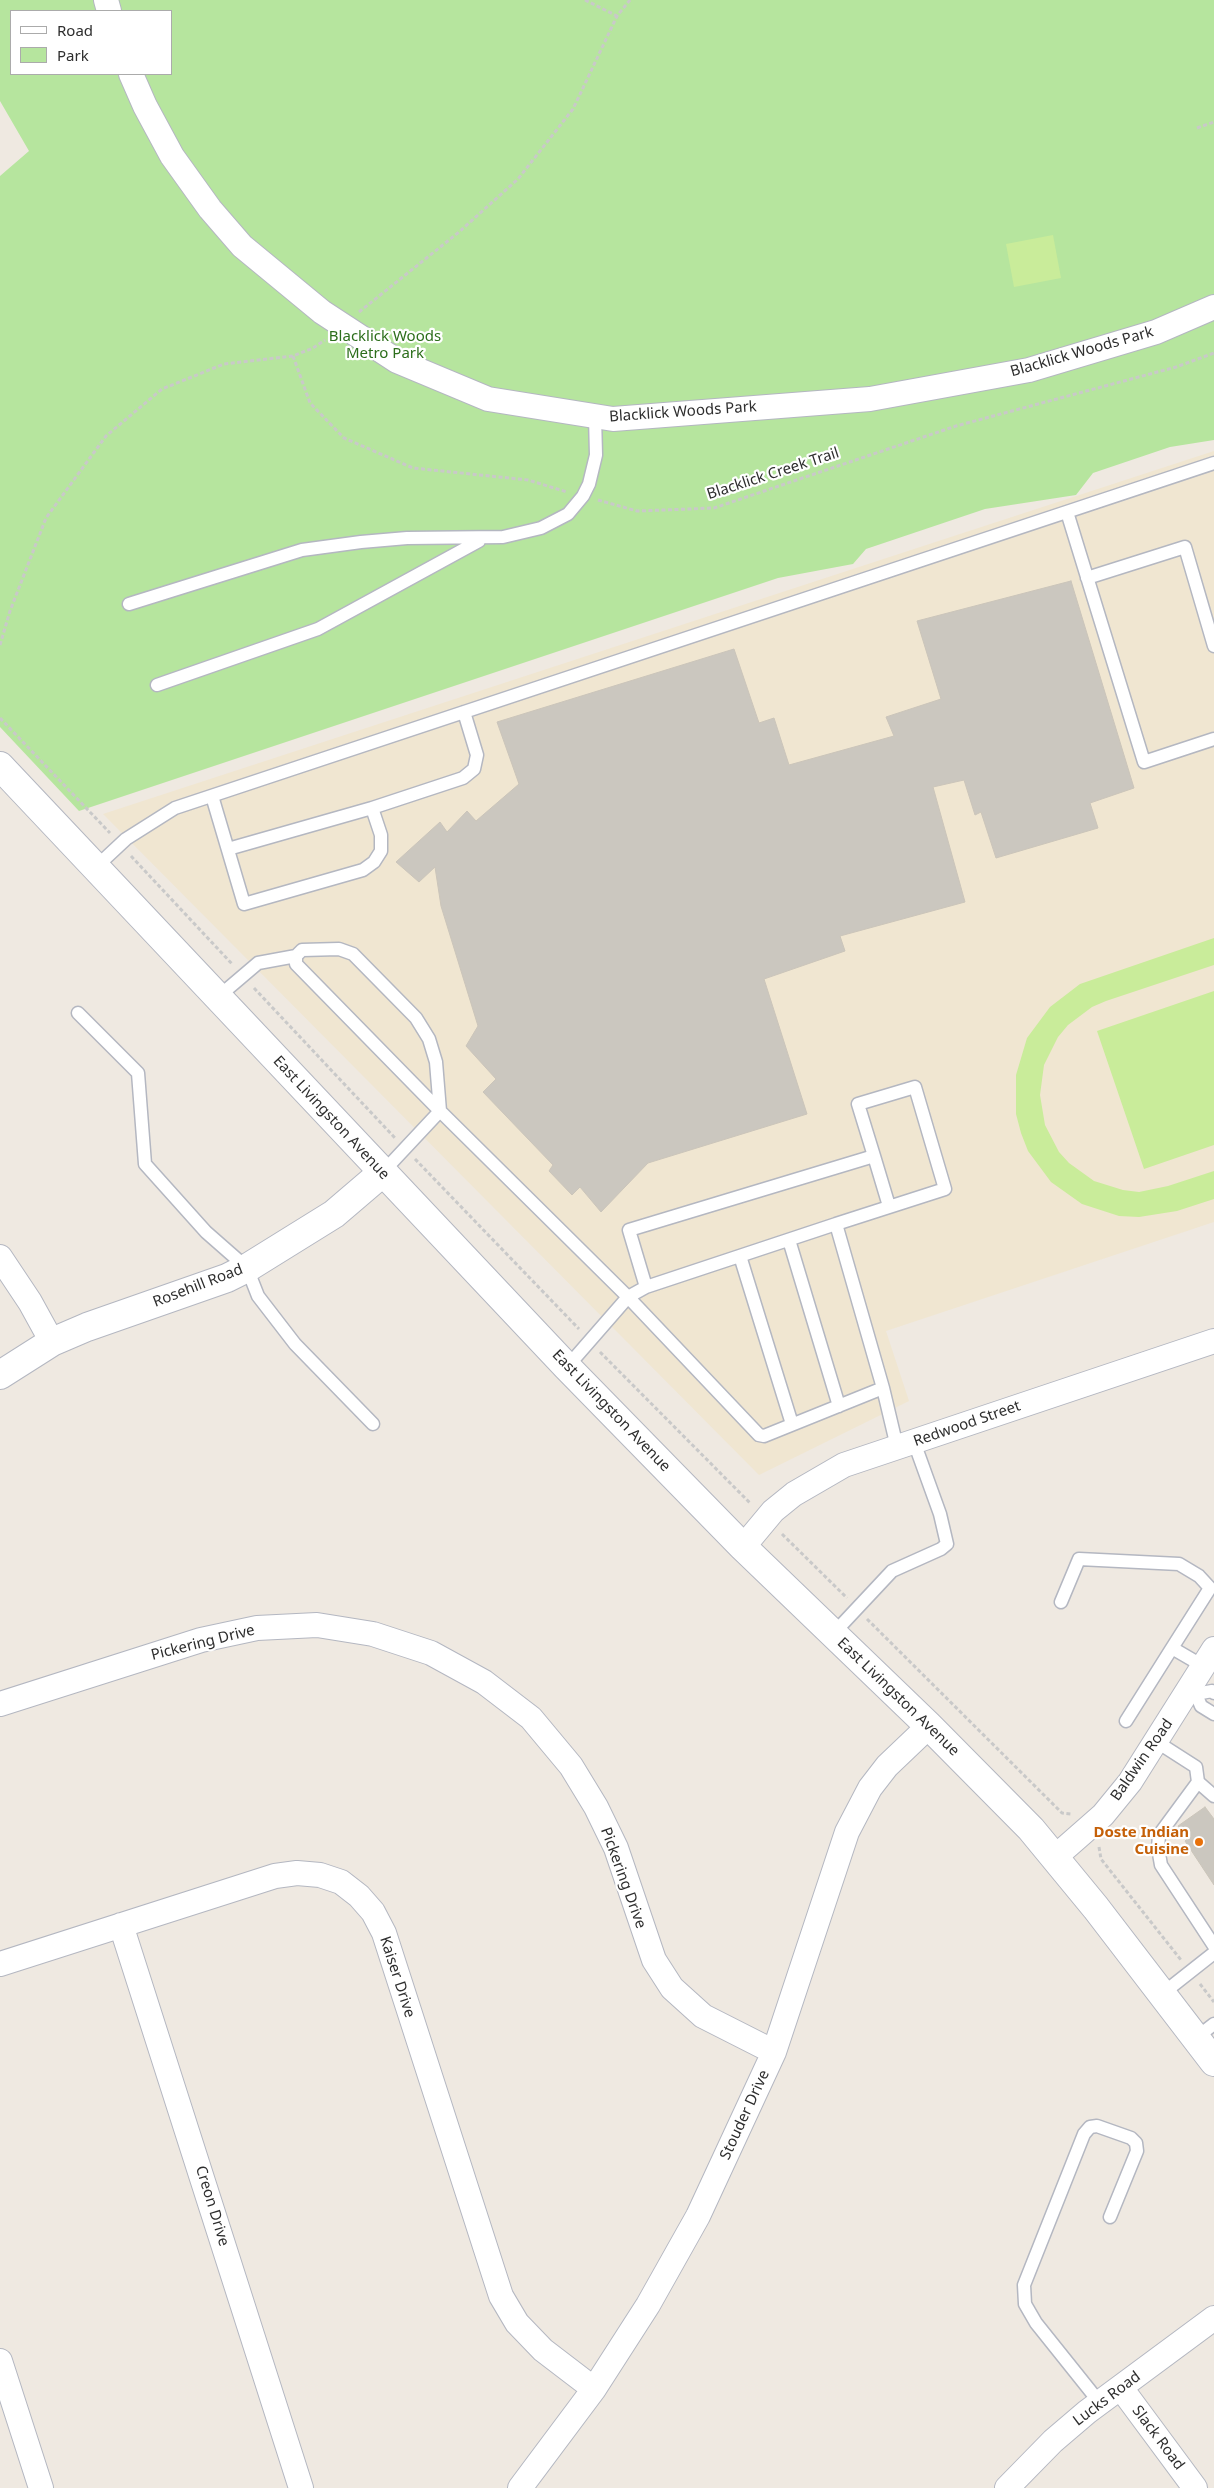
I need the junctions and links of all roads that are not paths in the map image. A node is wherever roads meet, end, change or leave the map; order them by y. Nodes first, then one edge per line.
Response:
1 (131, 75) edge
2 (1214, 307) edge
3 (595, 416) junction
4 (1214, 463) edge
5 (1067, 512) junction
6 (486, 538) junction
7 (1087, 578) junction
8 (129, 604) dead end
9 (1214, 646) edge
10 (157, 685) dead end
11 (464, 712) junction
12 (1214, 739) edge
13 (0, 766) edge
14 (212, 796) junction
15 (372, 808) junction
16 (228, 849) junction
17 (96, 867) junction
18 (296, 956) junction
19 (218, 997) junction
20 (78, 1013) dead end
21 (440, 1111) junction
22 (874, 1156) junction
23 (382, 1173) junction
24 (889, 1206) junction
25 (836, 1224) junction
26 (789, 1240) junction
27 (740, 1256) junction
28 (0, 1257) edge
29 (247, 1268) junction
30 (646, 1287) junction
31 (628, 1297) junction
32 (1214, 1341) edge
33 (52, 1342) junction
34 (567, 1367) junction
35 (0, 1375) edge
36 (884, 1388) junction
37 (840, 1406) junction
38 (373, 1424) dead end
39 (792, 1424) junction
40 (906, 1444) junction
41 (743, 1547) junction
42 (1061, 1602) dead end
43 (833, 1634) junction
44 (1172, 1648) junction
45 (1209, 1658) edge
46 (1193, 1692) junction
47 (1214, 1693) edge
48 (0, 1704) edge
49 (1214, 1714) edge
50 (1126, 1721) dead end
51 (929, 1726) junction
52 (1157, 1742) junction
53 (1198, 1782) junction
54 (1214, 1796) edge
55 (1054, 1858) junction
56 (121, 1925) junction
57 (1214, 1946) edge
58 (1214, 1953) edge
59 (0, 1964) edge
60 (1208, 1964) edge
61 (1162, 1994) junction
62 (1205, 2031) edge
63 (774, 2052) junction
64 (1214, 2062) edge
65 (1110, 2217) dead end
66 (1214, 2318) edge
67 (0, 2360) edge
68 (1121, 2388) junction
69 (594, 2389) junction
70 (1100, 2403) junction
71 (41, 2488) edge
72 (301, 2488) edge
73 (520, 2488) edge
74 (1008, 2488) edge
75 (1195, 2488) edge

1 - 3 street, Blacklick Woods Park
2 - 3 street, Blacklick Woods Park
3 - 6 lane
4 - 5 lane
5 - 7 lane
5 - 11 lane
6 - 8 lane
6 - 10 lane
7 - 9 lane
7 - 12 lane
11 - 14 lane
11 - 15 lane
13 - 17 main road, East Livingston Avenue
14 - 16 lane
14 - 17 lane
15 - 16 lane
15 - 16 lane
17 - 19 main road, East Livingston Avenue
18 - 19 lane
18 - 21 lane
18 - 21 lane
19 - 23 main road, East Livingston Avenue
20 - 29 lane
21 - 23 lane
21 - 31 lane
22 - 24 lane
22 - 24 lane
22 - 30 lane
23 - 29 main road, Rosehill Road
23 - 34 main road, East Livingston Avenue
24 - 25 lane
25 - 26 lane
25 - 36 lane
26 - 27 lane
26 - 37 lane
27 - 30 lane
27 - 39 lane
28 - 33 street
29 - 33 main road, Rosehill Road
29 - 38 lane
30 - 31 lane
31 - 34 lane
31 - 39 lane
32 - 40 street, Redwood Street
33 - 35 main road, Rosehill Road
34 - 41 main road, East Livingston Avenue
36 - 37 lane
36 - 40 lane
37 - 39 lane
40 - 41 street, Redwood Street
40 - 43 lane
41 - 43 main road, East Livingston Avenue
42 - 44 lane
43 - 51 main road, East Livingston Avenue
44 - 45 lane
44 - 50 lane
45 - 46 street, Baldwin Road
46 - 47 lane
46 - 49 lane
46 - 52 street, Baldwin Road
48 - 63 street, Pickering Drive
51 - 55 main road, East Livingston Avenue
51 - 63 street, Stouder Drive
52 - 53 lane
52 - 55 street, Baldwin Road
53 - 54 lane
53 - 57 lane
55 - 61 main road, East Livingston Avenue
56 - 59 street, Kaiser Drive
56 - 69 street, Kaiser Drive
56 - 72 street, Creon Drive
58 - 60 lane
60 - 61 lane
61 - 62 main road, East Livingston Avenue
62 - 64 main road, East Livingston Avenue
63 - 69 street, Stouder Drive
65 - 70 lane
66 - 68 street, Lucks Road
67 - 71 street
68 - 70 street, Lucks Road
68 - 75 street, Slack Road
69 - 73 street, Stouder Drive
70 - 74 street, Lucks Road

